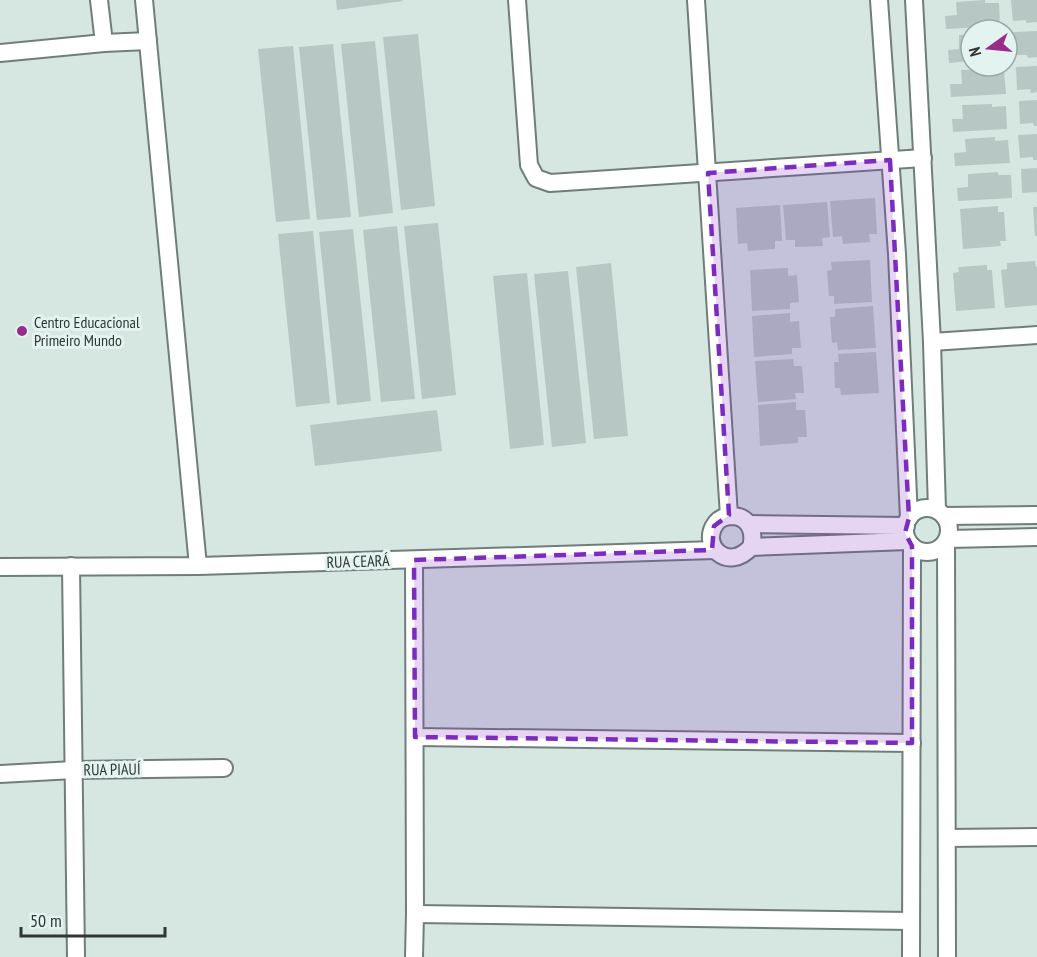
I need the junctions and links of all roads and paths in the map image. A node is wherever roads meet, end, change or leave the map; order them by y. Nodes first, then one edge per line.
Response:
1 (99, 0) edge
2 (144, 0) edge
3 (517, 0) edge
4 (696, 0) edge
5 (879, 0) edge
6 (914, 0) edge
7 (148, 41) junction
8 (104, 43) junction
9 (0, 53) edge
10 (923, 158) junction
11 (890, 160) junction
12 (708, 174) junction
13 (1037, 334) edge
14 (932, 342) junction
15 (941, 513) junction
16 (1037, 515) edge
17 (729, 516) junction
18 (748, 524) junction
19 (909, 533) junction
20 (1037, 537) edge
21 (947, 541) junction
22 (751, 547) junction
23 (715, 550) junction
24 (414, 560) junction
25 (71, 566) junction
26 (198, 566) junction
27 (0, 567) edge
28 (415, 737) junction
29 (912, 743) junction
30 (224, 768) dead end
31 (74, 770) junction
32 (0, 774) edge
33 (1037, 837) edge
34 (947, 838) junction
35 (415, 914) junction
36 (910, 921) junction
37 (76, 957) edge
38 (414, 957) edge
39 (911, 957) edge
40 (946, 957) edge

1 - 8 street
2 - 7 street
3 - 12 street
4 - 12 street
5 - 11 street
6 - 10 street
7 - 8 street
7 - 26 street
8 - 9 street
10 - 11 street
10 - 14 street
11 - 12 street
11 - 19 street
12 - 17 street
13 - 14 street
14 - 15 street
15 - 16 street
15 - 19 street
15 - 21 street
17 - 18 street
17 - 23 street
18 - 19 street
18 - 22 street
19 - 21 street
19 - 22 street
19 - 29 street
20 - 21 street
21 - 34 street
22 - 23 street
23 - 24 street, RUA CEARÁ
24 - 26 street, RUA CEARÁ
24 - 28 street
25 - 26 street, RUA CEARÁ
25 - 27 street, RUA CEARÁ
25 - 31 street
28 - 29 street
28 - 35 street
29 - 36 street
30 - 31 street, RUA PIAUÍ
31 - 32 street, RUA PIAUÍ
31 - 37 street
33 - 34 street
34 - 40 street
35 - 36 street
35 - 38 street
36 - 39 street

